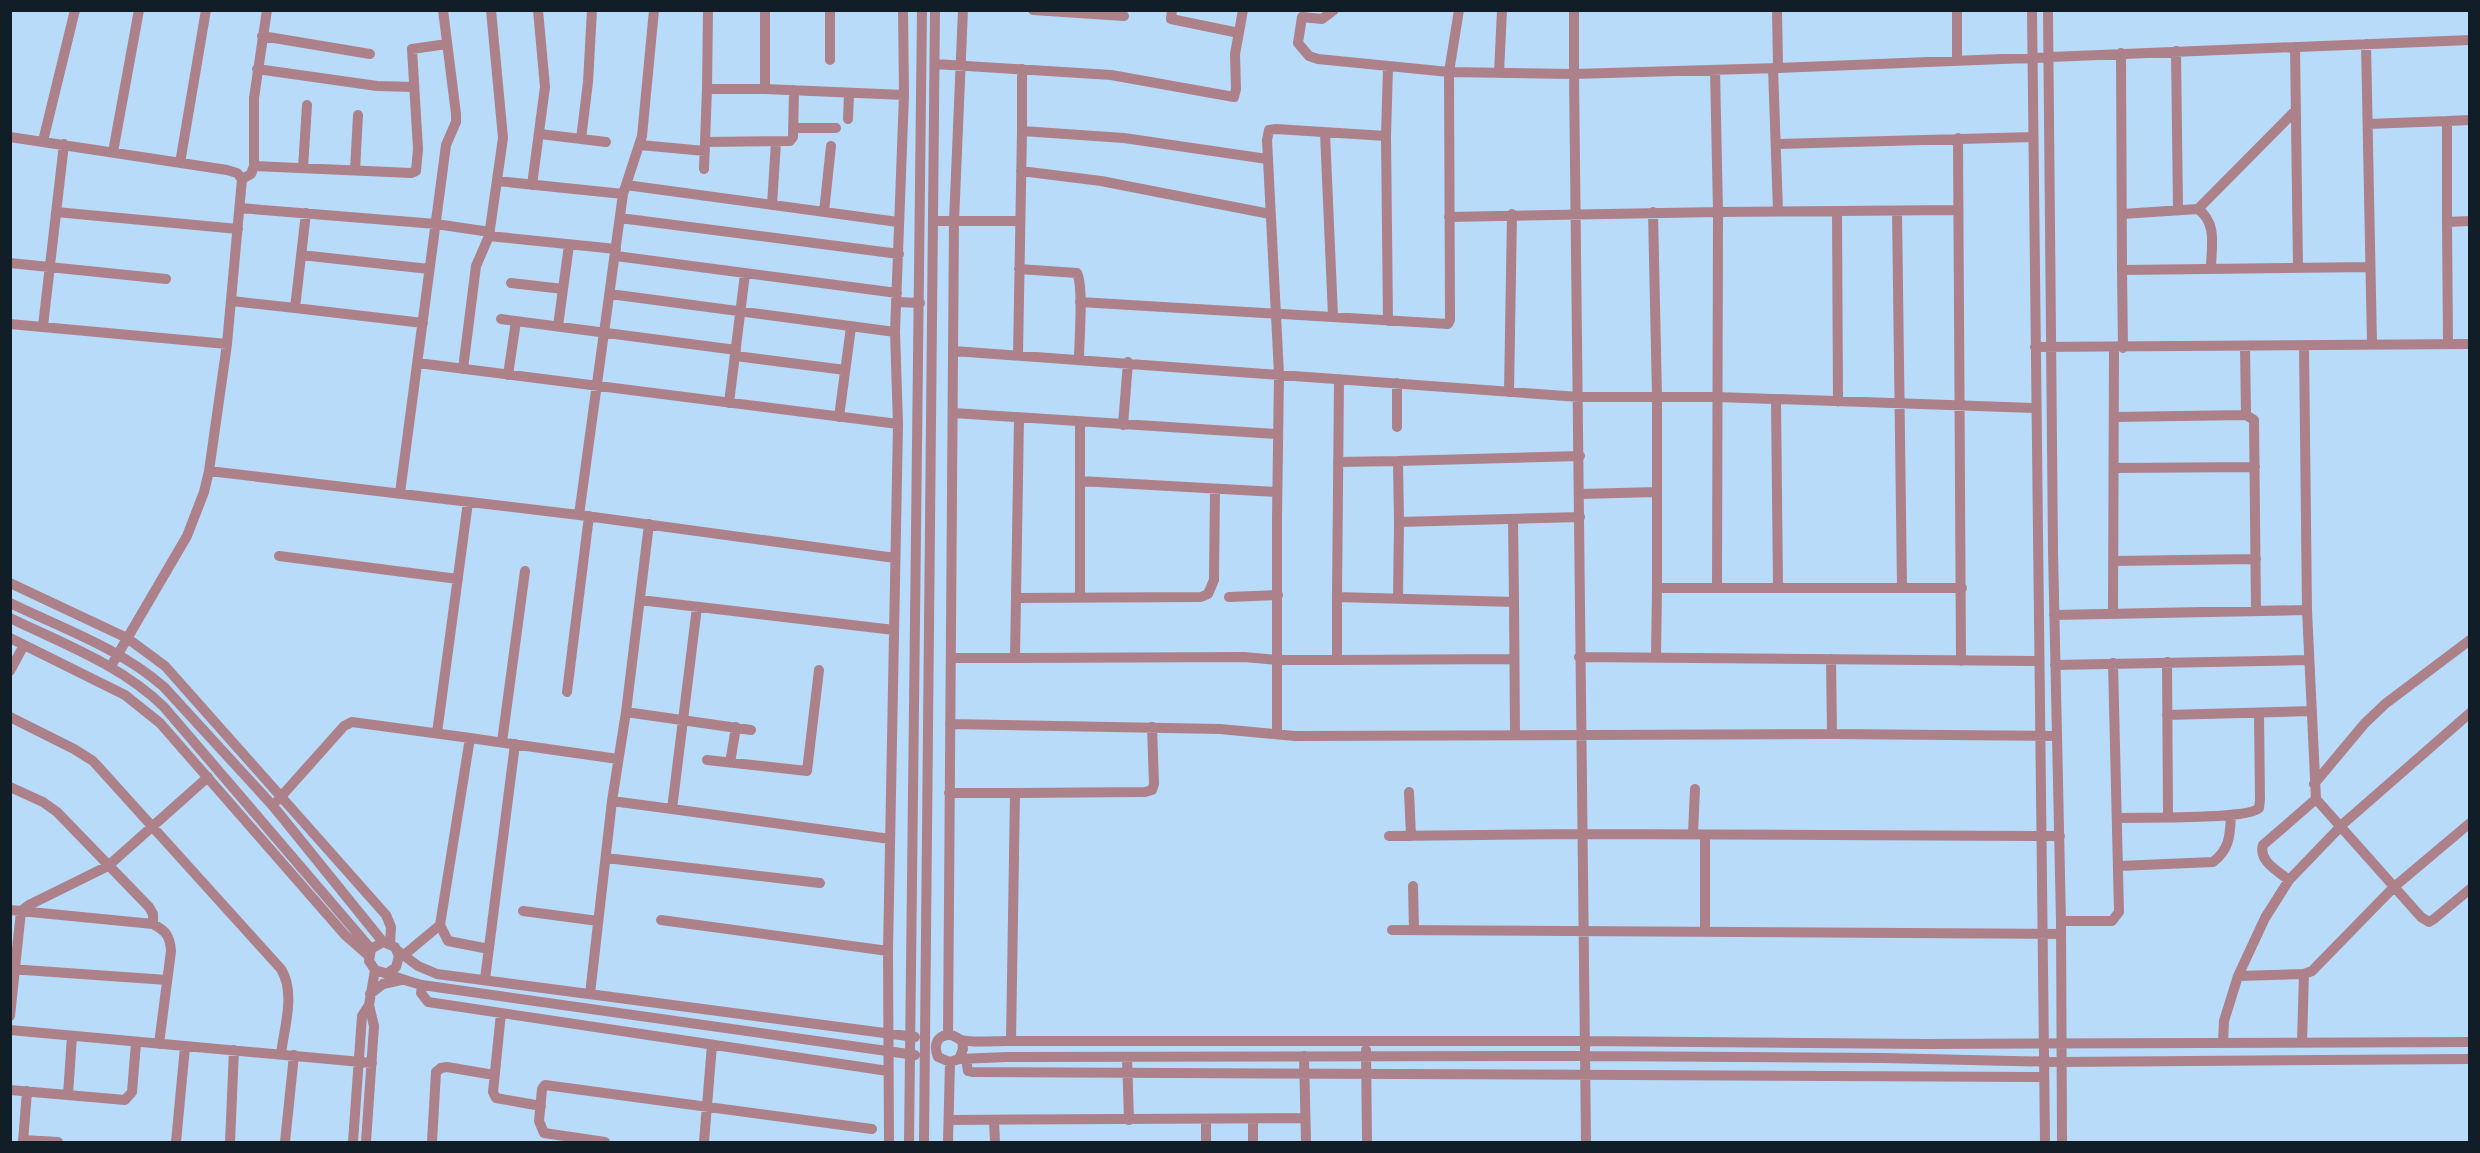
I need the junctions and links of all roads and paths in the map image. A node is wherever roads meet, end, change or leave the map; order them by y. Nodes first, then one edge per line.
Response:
1 (75, 10) edge
2 (139, 10) edge
3 (206, 10) edge
4 (267, 10) edge
5 (443, 10) edge
6 (490, 10) edge
7 (538, 10) edge
8 (592, 10) edge
9 (654, 10) edge
10 (708, 10) edge
11 (765, 10) edge
12 (830, 10) edge
13 (903, 10) edge
14 (921, 10) edge
15 (935, 10) edge
16 (963, 10) edge
17 (1033, 10) edge
18 (1172, 10) edge
19 (1243, 10) edge
20 (1334, 10) edge
21 (1459, 10) edge
22 (1502, 10) edge
23 (1574, 10) edge
24 (1777, 10) edge
25 (1957, 10) edge
26 (2032, 10) edge
27 (2048, 10) edge
28 (1302, 14) edge
29 (1124, 16) dead end
30 (1239, 33) junction
31 (262, 36) junction
32 (2469, 40) edge
33 (447, 44) junction
34 (2366, 44) junction
35 (2295, 47) junction
36 (2176, 51) junction
37 (2121, 53) junction
38 (370, 54) dead end
39 (2033, 56) junction
40 (2049, 56) junction
41 (830, 60) dead end
42 (1957, 60) junction
43 (935, 64) junction
44 (960, 65) junction
45 (1388, 67) junction
46 (1776, 68) junction
47 (257, 69) junction
48 (1022, 69) junction
49 (1715, 70) junction
50 (1449, 72) junction
51 (1499, 73) junction
52 (1574, 74) junction
53 (414, 87) junction
54 (707, 89) junction
55 (765, 89) junction
56 (795, 90) junction
57 (849, 93) junction
58 (904, 95) junction
59 (307, 105) dead end
60 (2295, 111) junction
61 (358, 115) dead end
62 (848, 119) dead end
63 (2469, 120) edge
64 (2447, 121) junction
65 (2368, 124) junction
66 (793, 128) junction
67 (836, 128) dead end
68 (1022, 131) junction
69 (1325, 132) junction
70 (540, 134) junction
71 (10, 136) edge
72 (1386, 136) junction
73 (2033, 137) junction
74 (1958, 138) junction
75 (581, 139) junction
76 (43, 141) junction
77 (606, 142) dead end
78 (776, 142) junction
79 (64, 144) junction
80 (1777, 144) junction
81 (640, 145) junction
82 (705, 146) junction
83 (831, 146) dead end
84 (113, 152) junction
85 (1267, 159) junction
86 (180, 163) junction
87 (254, 166) junction
88 (303, 168) junction
89 (705, 169) dead end
90 (355, 170) junction
91 (1021, 171) junction
92 (242, 179) junction
93 (497, 181) junction
94 (532, 185) junction
95 (625, 189) junction
96 (921, 202) junction
97 (933, 202) junction
98 (772, 205) junction
99 (240, 208) junction
100 (2198, 209) junction
101 (1958, 210) junction
102 (2178, 210) junction
103 (1838, 211) junction
104 (1897, 211) junction
105 (56, 212) junction
106 (824, 212) junction
107 (1653, 212) junction
108 (1718, 212) junction
109 (1778, 212) junction
110 (306, 213) junction
111 (1270, 214) junction
112 (1512, 214) junction
113 (1577, 214) junction
114 (2122, 214) junction
115 (1449, 217) junction
116 (620, 218) junction
117 (933, 220) junction
118 (954, 221) junction
119 (1020, 221) junction
120 (2469, 221) edge
121 (898, 222) junction
122 (2446, 222) junction
123 (436, 224) junction
124 (238, 229) junction
125 (489, 234) junction
126 (569, 244) junction
127 (616, 253) junction
128 (899, 254) junction
129 (301, 255) junction
130 (10, 263) edge
131 (2370, 267) junction
132 (50, 268) junction
133 (2298, 268) junction
134 (429, 269) junction
135 (1019, 269) junction
136 (2211, 269) junction
137 (2122, 270) junction
138 (746, 274) junction
139 (166, 279) dead end
140 (511, 283) dead end
141 (563, 289) junction
142 (610, 294) junction
143 (897, 297) junction
144 (232, 301) junction
145 (1080, 302) junction
146 (920, 303) junction
147 (295, 308) junction
148 (1276, 312) junction
149 (741, 313) junction
150 (1333, 316) junction
151 (501, 319) dead end
152 (920, 320) junction
153 (933, 320) junction
154 (516, 321) junction
155 (1388, 321) junction
156 (423, 323) junction
157 (10, 324) edge
158 (43, 326) junction
159 (558, 326) junction
160 (851, 327) junction
161 (603, 332) junction
162 (895, 332) junction
163 (226, 344) junction
164 (2372, 344) junction
165 (2448, 344) junction
166 (2469, 344) edge
167 (2304, 346) junction
168 (2035, 347) junction
169 (2245, 347) junction
170 (2051, 348) junction
171 (2118, 348) junction
172 (954, 351) junction
173 (736, 353) junction
174 (1018, 355) junction
175 (1079, 359) junction
176 (1128, 362) junction
177 (418, 363) junction
178 (463, 369) junction
179 (845, 370) junction
180 (1279, 374) junction
181 (508, 375) junction
182 (1339, 379) junction
183 (1397, 383) junction
184 (597, 387) junction
185 (1509, 392) junction
186 (1580, 397) junction
187 (1657, 397) junction
188 (1718, 397) junction
189 (1776, 399) junction
190 (1838, 402) junction
191 (729, 403) junction
192 (1898, 405) junction
193 (1959, 406) junction
194 (2036, 408) junction
195 (954, 413) junction
196 (2246, 415) junction
197 (839, 417) junction
198 (2114, 417) junction
199 (1019, 418) junction
200 (1080, 422) junction
201 (898, 424) junction
202 (1123, 425) junction
203 (1397, 428) dead end
204 (1277, 434) junction
205 (1580, 456) junction
206 (1398, 461) junction
207 (1338, 462) junction
208 (2255, 467) junction
209 (2114, 468) junction
210 (209, 471) junction
211 (1080, 481) junction
212 (1215, 489) junction
213 (1277, 492) junction
214 (1657, 492) junction
215 (400, 493) junction
216 (1580, 494) junction
217 (468, 502) junction
218 (584, 515) junction
219 (1580, 517) junction
220 (1513, 519) junction
221 (1399, 522) junction
222 (649, 524) junction
223 (279, 556) dead end
224 (915, 556) junction
225 (931, 556) junction
226 (895, 558) junction
227 (2256, 559) junction
228 (2113, 561) junction
229 (525, 571) dead end
230 (458, 579) junction
231 (10, 583) edge
232 (1657, 588) junction
233 (1717, 588) junction
234 (1778, 588) junction
235 (1902, 588) junction
236 (1962, 588) junction
237 (1278, 595) junction
238 (1080, 597) junction
239 (1229, 597) dead end
240 (1337, 597) junction
241 (1016, 598) junction
242 (1398, 598) junction
243 (640, 600) junction
244 (1514, 602) junction
245 (10, 603) edge
246 (697, 607) junction
247 (2307, 610) junction
248 (2256, 611) junction
249 (2113, 613) junction
250 (2054, 615) junction
251 (10, 618) edge
252 (894, 630) junction
253 (10, 638) edge
254 (127, 638) junction
255 (2469, 640) edge
256 (61, 643) junction
257 (24, 645) junction
258 (118, 656) junction
259 (1580, 657) junction
260 (1656, 657) junction
261 (952, 658) junction
262 (1015, 658) junction
263 (54, 659) junction
264 (1514, 659) junction
265 (1831, 659) junction
266 (1278, 660) junction
267 (1337, 660) junction
268 (2308, 660) junction
269 (1961, 661) junction
270 (2039, 661) junction
271 (2167, 662) junction
272 (2113, 663) junction
273 (2055, 665) junction
274 (111, 666) junction
275 (819, 670) dead end
276 (10, 671) edge
277 (567, 692) dead end
278 (2311, 711) junction
279 (626, 712) junction
280 (2259, 713) junction
281 (2469, 713) edge
282 (2167, 715) junction
283 (10, 717) edge
284 (683, 720) junction
285 (950, 724) junction
286 (1152, 727) junction
287 (736, 728) junction
288 (751, 730) dead end
289 (437, 733) junction
290 (1277, 734) junction
291 (1515, 734) junction
292 (1832, 734) junction
293 (1582, 735) junction
294 (2056, 736) junction
295 (2040, 737) junction
296 (470, 738) junction
297 (502, 742) junction
298 (515, 744) junction
299 (618, 759) junction
300 (707, 760) dead end
301 (730, 763) junction
302 (208, 777) junction
303 (2314, 784) junction
304 (10, 787) edge
305 (1695, 789) dead end
306 (1409, 792) dead end
307 (949, 793) junction
308 (1015, 794) junction
309 (282, 797) junction
310 (2316, 799) junction
311 (612, 801) junction
312 (273, 806) junction
313 (672, 809) junction
314 (2231, 815) junction
315 (2168, 816) junction
316 (2117, 818) junction
317 (2469, 823) edge
318 (154, 827) junction
319 (2340, 827) junction
320 (1583, 834) junction
321 (1693, 834) junction
322 (1705, 835) junction
323 (1389, 836) dead end
324 (1411, 836) junction
325 (2060, 836) junction
326 (2042, 837) junction
327 (890, 839) junction
328 (606, 858) junction
329 (108, 866) junction
330 (2119, 866) junction
331 (2289, 880) junction
332 (820, 883) dead end
333 (1413, 886) dead end
334 (2394, 887) junction
335 (2469, 889) edge
336 (16, 911) edge
337 (523, 911) dead end
338 (661, 920) dead end
339 (598, 921) junction
340 (2061, 921) junction
341 (153, 924) junction
342 (440, 925) junction
343 (1392, 930) dead end
344 (1414, 930) junction
345 (1584, 931) junction
346 (1705, 932) junction
347 (2043, 933) junction
348 (2061, 934) junction
349 (394, 948) junction
350 (489, 949) junction
351 (888, 951) junction
352 (370, 953) junction
353 (13, 969) edge
354 (375, 970) junction
355 (388, 973) junction
356 (2304, 974) junction
357 (2238, 976) junction
358 (167, 980) junction
359 (401, 980) junction
360 (485, 980) junction
361 (422, 985) junction
362 (590, 994) junction
363 (369, 1000) junction
364 (501, 1013) junction
365 (10, 1016) edge
366 (10, 1030) edge
367 (888, 1034) junction
368 (948, 1035) junction
369 (72, 1036) junction
370 (909, 1036) junction
371 (924, 1039) junction
372 (962, 1040) junction
373 (937, 1041) junction
374 (1011, 1041) junction
375 (1366, 1041) junction
376 (1586, 1041) junction
377 (2302, 1042) junction
378 (2469, 1042) edge
379 (136, 1043) junction
380 (2223, 1043) junction
381 (159, 1044) junction
382 (2043, 1044) junction
383 (2060, 1044) junction
384 (712, 1045) junction
385 (185, 1047) junction
386 (234, 1050) junction
387 (887, 1052) junction
388 (281, 1054) junction
389 (294, 1055) junction
390 (909, 1055) junction
391 (924, 1056) junction
392 (1304, 1056) junction
393 (1366, 1056) junction
394 (1586, 1056) junction
395 (1127, 1057) junction
396 (938, 1058) junction
397 (2469, 1059) edge
398 (958, 1060) junction
399 (360, 1062) junction
400 (2043, 1062) junction
401 (2060, 1062) junction
402 (372, 1063) junction
403 (888, 1071) junction
404 (1304, 1072) junction
405 (1366, 1073) junction
406 (494, 1074) junction
407 (1128, 1074) junction
408 (1585, 1074) junction
409 (2043, 1077) junction
410 (10, 1090) edge
411 (27, 1091) junction
412 (68, 1095) junction
413 (706, 1105) junction
414 (541, 1106) junction
415 (1305, 1118) junction
416 (1206, 1119) junction
417 (1252, 1119) junction
418 (949, 1120) junction
419 (1129, 1120) junction
420 (994, 1121) junction
421 (872, 1129) dead end
422 (23, 1141) edge
423 (58, 1143) edge
424 (176, 1143) edge
425 (230, 1143) edge
426 (285, 1143) edge
427 (353, 1143) edge
428 (366, 1143) edge
429 (432, 1143) edge
430 (605, 1143) edge
431 (704, 1143) edge
432 (889, 1143) edge
433 (909, 1143) edge
434 (924, 1143) edge
435 (948, 1143) edge
436 (995, 1143) edge
437 (1206, 1143) edge
438 (1253, 1143) edge
439 (1306, 1143) edge
440 (1367, 1143) edge
441 (1586, 1143) edge
442 (2045, 1143) edge
443 (2062, 1143) edge

1 - 76 street
2 - 84 street
3 - 86 street
4 - 31 street
5 - 33 street
6 - 93 street
7 - 70 street
8 - 75 street
9 - 81 street
10 - 54 street
11 - 55 street
12 - 41 street
13 - 58 street
14 - 96 street
15 - 43 street
16 - 44 street
17 - 29 street
18 - 30 street
19 - 30 street
20 - 28 street
21 - 50 street
22 - 51 street
23 - 52 street
24 - 46 street
25 - 42 street
26 - 39 street
27 - 40 street
28 - 45 street
30 - 48 street
31 - 38 street
31 - 47 street
32 - 34 street
33 - 53 street
33 - 123 street
34 - 35 street
34 - 65 street
35 - 36 street
35 - 60 street
36 - 37 street
36 - 102 street
37 - 40 street
37 - 114 street
39 - 40 street
39 - 42 street
39 - 73 street
40 - 170 street
42 - 46 street
43 - 44 street
43 - 97 street
44 - 48 street
44 - 118 street
45 - 50 street
45 - 72 street
46 - 49 street
46 - 80 street
47 - 53 street
47 - 87 street
48 - 68 street
49 - 52 street
49 - 108 street
50 - 51 street
50 - 115 street
51 - 52 street
52 - 113 street
53 - 90 street
54 - 55 street
54 - 82 street
55 - 56 street
56 - 57 street
56 - 66 street
57 - 58 street
57 - 62 street
58 - 121 street
59 - 88 street
60 - 100 street
60 - 133 street
61 - 90 street
63 - 64 street
64 - 65 street
64 - 122 street
65 - 131 street
66 - 67 street
66 - 78 street
68 - 85 street
68 - 91 street
69 - 72 street
69 - 85 street
69 - 150 street
70 - 75 street
70 - 94 street
71 - 76 street
72 - 155 street
73 - 74 street
73 - 168 street
74 - 80 street
74 - 101 street
75 - 77 street
76 - 79 street
78 - 82 street
78 - 98 street
79 - 84 street
79 - 105 street
80 - 109 street
81 - 82 street
81 - 95 street
82 - 89 street
83 - 106 street
84 - 86 street
85 - 111 street
86 - 92 street
87 - 88 street
87 - 92 street
88 - 90 street
91 - 111 street
91 - 119 street
92 - 99 street
93 - 94 street
93 - 125 street
94 - 95 street
95 - 98 street
95 - 116 street
96 - 97 street
96 - 146 street
97 - 117 street
98 - 106 street
99 - 110 street
99 - 124 street
100 - 102 street
100 - 136 street
101 - 104 street
101 - 193 street
102 - 114 street
103 - 104 street
103 - 109 street
103 - 190 street
104 - 192 street
105 - 124 street
105 - 132 street
106 - 121 street
107 - 108 street
107 - 113 street
107 - 187 street
108 - 109 street
108 - 188 street
110 - 123 street
110 - 129 street
111 - 148 street
112 - 113 street
112 - 115 street
112 - 185 street
113 - 186 street
114 - 137 street
115 - 155 street
116 - 127 street
116 - 128 street
117 - 118 street
117 - 153 street
118 - 119 street
118 - 172 street
119 - 135 street
120 - 122 street
121 - 128 street
122 - 165 street
123 - 125 street
123 - 134 street
124 - 144 street
125 - 126 street
125 - 178 street
126 - 127 street
126 - 141 street
127 - 138 street
127 - 142 street
128 - 143 street
129 - 134 street
129 - 147 street
130 - 132 street
131 - 133 street
131 - 164 street
132 - 139 street
132 - 158 street
133 - 136 street
134 - 156 street
135 - 145 street
135 - 174 street
136 - 137 street
137 - 171 street
138 - 143 street
138 - 149 street
140 - 141 street
141 - 159 street
142 - 149 street
142 - 161 street
143 - 146 street
143 - 162 street
144 - 147 street
144 - 163 street
145 - 148 street
145 - 175 street
146 - 152 street
147 - 156 street
148 - 150 street
148 - 180 street
149 - 160 street
149 - 173 street
150 - 155 street
151 - 154 street
152 - 153 street
152 - 224 street
153 - 225 street
154 - 159 street
154 - 181 street
156 - 177 street
157 - 158 street
158 - 163 street
159 - 161 street
160 - 162 street
160 - 179 street
161 - 173 street
161 - 184 street
162 - 201 street
163 - 210 street
164 - 165 street
164 - 167 street
165 - 166 street
167 - 169 street
167 - 247 street
168 - 170 street
168 - 194 street
169 - 171 street
169 - 196 street
170 - 171 street
170 - 250 street
171 - 198 street
172 - 174 street
172 - 195 street
173 - 179 street
173 - 191 street
174 - 175 street
175 - 176 street
176 - 180 street
176 - 202 street
177 - 178 street
177 - 215 street
178 - 181 street
179 - 197 street
180 - 182 street
180 - 204 street
181 - 184 street
182 - 183 street
182 - 207 street
183 - 185 street
183 - 203 street
184 - 191 street
184 - 218 street
185 - 186 street
186 - 187 street
186 - 205 street
187 - 188 street
187 - 214 street
188 - 189 street
188 - 233 street
189 - 190 street
189 - 234 street
190 - 192 street
191 - 197 street
192 - 193 street
192 - 235 street
193 - 194 street
193 - 236 street
194 - 270 street
195 - 199 street
195 - 261 street
196 - 198 street
196 - 208 street
197 - 201 street
198 - 209 street
199 - 200 street
199 - 241 street
200 - 202 street
200 - 211 street
201 - 226 street
202 - 204 street
204 - 213 street
205 - 206 street
205 - 216 street
206 - 207 street
206 - 221 street
207 - 240 street
208 - 209 street
208 - 227 street
209 - 228 street
210 - 215 street
210 - 254 street
211 - 212 street
211 - 238 street
212 - 213 street
212 - 238 street
213 - 237 street
214 - 216 street
214 - 232 street
215 - 217 street
216 - 219 street
217 - 218 street
217 - 230 street
218 - 222 street
218 - 277 street
219 - 220 street
219 - 259 street
220 - 221 street
220 - 244 street
221 - 242 street
222 - 226 street
222 - 243 street
223 - 230 street
224 - 225 street
224 - 370 street
225 - 371 street
226 - 252 street
227 - 228 street
227 - 248 street
228 - 249 street
229 - 297 street
230 - 289 street
231 - 254 street
232 - 233 street
232 - 260 street
233 - 234 street
234 - 235 street
235 - 236 street
236 - 269 street
237 - 239 street
237 - 266 street
238 - 241 street
240 - 242 street
240 - 267 street
241 - 262 street
242 - 244 street
243 - 246 street
243 - 279 street
244 - 264 street
245 - 258 street
246 - 252 street
246 - 284 street
247 - 248 street
247 - 268 street
248 - 249 street
249 - 250 street
250 - 273 street
251 - 256 street
252 - 327 street
253 - 257 street
254 - 258 street
254 - 309 street
255 - 303 street
256 - 263 street
256 - 274 street
257 - 263 street
257 - 276 street
258 - 274 street
258 - 312 street
259 - 260 street
259 - 293 street
260 - 265 street
261 - 262 street
261 - 285 street
262 - 266 street
263 - 302 street
264 - 267 street
264 - 291 street
265 - 269 street
265 - 292 street
266 - 267 street
266 - 290 street
268 - 271 street
268 - 278 street
269 - 270 street
270 - 295 street
271 - 272 street
271 - 282 street
272 - 273 street
272 - 316 street
273 - 294 street
274 - 352 street
275 - 301 street
278 - 280 street
278 - 303 street
279 - 284 street
279 - 299 street
280 - 282 street
280 - 314 street
281 - 319 street
282 - 315 street
283 - 318 street
284 - 287 street
284 - 313 street
285 - 286 street
285 - 307 street
286 - 290 street
286 - 308 street
287 - 288 street
287 - 301 street
289 - 296 street
289 - 309 street
290 - 291 street
291 - 293 street
292 - 293 street
292 - 295 street
293 - 320 street
294 - 295 street
294 - 325 street
295 - 326 street
296 - 297 street
296 - 342 street
297 - 298 street
298 - 299 street
298 - 350 street
299 - 311 street
300 - 301 street
302 - 318 street
302 - 352 street
303 - 310 street
304 - 329 street
305 - 321 street
306 - 324 street
307 - 308 street
307 - 368 street
308 - 374 street
309 - 312 street
309 - 349 street
310 - 319 street
310 - 331 street
311 - 313 street
311 - 328 street
312 - 349 street
313 - 327 street
314 - 315 street
314 - 330 street
315 - 316 street
316 - 330 street
317 - 334 street
318 - 329 street
318 - 388 street
319 - 331 street
319 - 334 street
320 - 321 street
320 - 324 street
320 - 345 street
321 - 322 street
322 - 326 street
322 - 346 street
323 - 324 street
325 - 326 street
325 - 340 street
326 - 347 street
327 - 351 street
328 - 332 street
328 - 339 street
329 - 336 street
329 - 341 street
330 - 340 street
331 - 357 street
333 - 344 street
334 - 335 street
334 - 356 street
336 - 341 street
336 - 353 street
337 - 339 street
338 - 351 street
339 - 362 street
340 - 348 street
341 - 358 street
342 - 349 street
342 - 350 street
343 - 344 street
344 - 345 street
345 - 346 street
345 - 376 street
346 - 347 street
347 - 348 street
347 - 382 street
348 - 383 street
349 - 352 street
349 - 355 street
349 - 360 street
350 - 360 street
351 - 367 street
352 - 354 street
353 - 358 street
353 - 365 street
354 - 355 street
354 - 363 street
355 - 359 street
356 - 357 street
356 - 377 street
357 - 380 street
358 - 381 street
359 - 361 street
359 - 363 street
360 - 362 street
361 - 364 street
361 - 387 street
362 - 367 street
363 - 399 street
363 - 402 street
364 - 384 street
364 - 406 street
366 - 369 street
367 - 370 street
367 - 387 street
368 - 372 street
368 - 373 street
369 - 379 street
369 - 412 street
370 - 371 street
370 - 390 street
371 - 373 street
371 - 391 street
372 - 374 street
372 - 398 street
373 - 396 street
374 - 375 street
375 - 376 street
375 - 393 street
376 - 382 street
376 - 394 street
377 - 378 street
377 - 380 street
379 - 381 street
379 - 412 street
380 - 383 street
381 - 385 street
382 - 383 street
382 - 400 street
383 - 401 street
384 - 403 street
384 - 413 street
385 - 386 street
385 - 424 street
386 - 388 street
386 - 425 street
387 - 390 street
387 - 403 street
388 - 389 street
389 - 399 street
389 - 426 street
390 - 391 street
390 - 433 street
391 - 396 street
391 - 434 street
392 - 393 street
392 - 395 street
392 - 404 street
393 - 394 street
393 - 405 street
394 - 400 street
394 - 408 street
395 - 398 street
395 - 407 street
396 - 398 street
397 - 401 street
398 - 407 street
398 - 418 street
399 - 402 street
399 - 427 street
400 - 401 street
400 - 409 street
401 - 443 street
402 - 428 street
403 - 432 street
404 - 405 street
404 - 407 street
404 - 415 street
405 - 408 street
405 - 440 street
406 - 414 street
406 - 429 street
407 - 419 street
408 - 409 street
408 - 441 street
409 - 442 street
410 - 411 street
411 - 412 street
411 - 422 street
413 - 414 street
413 - 421 street
413 - 431 street
414 - 430 street
415 - 417 street
415 - 439 street
416 - 417 street
416 - 419 street
416 - 437 street
417 - 438 street
418 - 420 street
418 - 435 street
419 - 420 street
420 - 436 street
422 - 423 street

